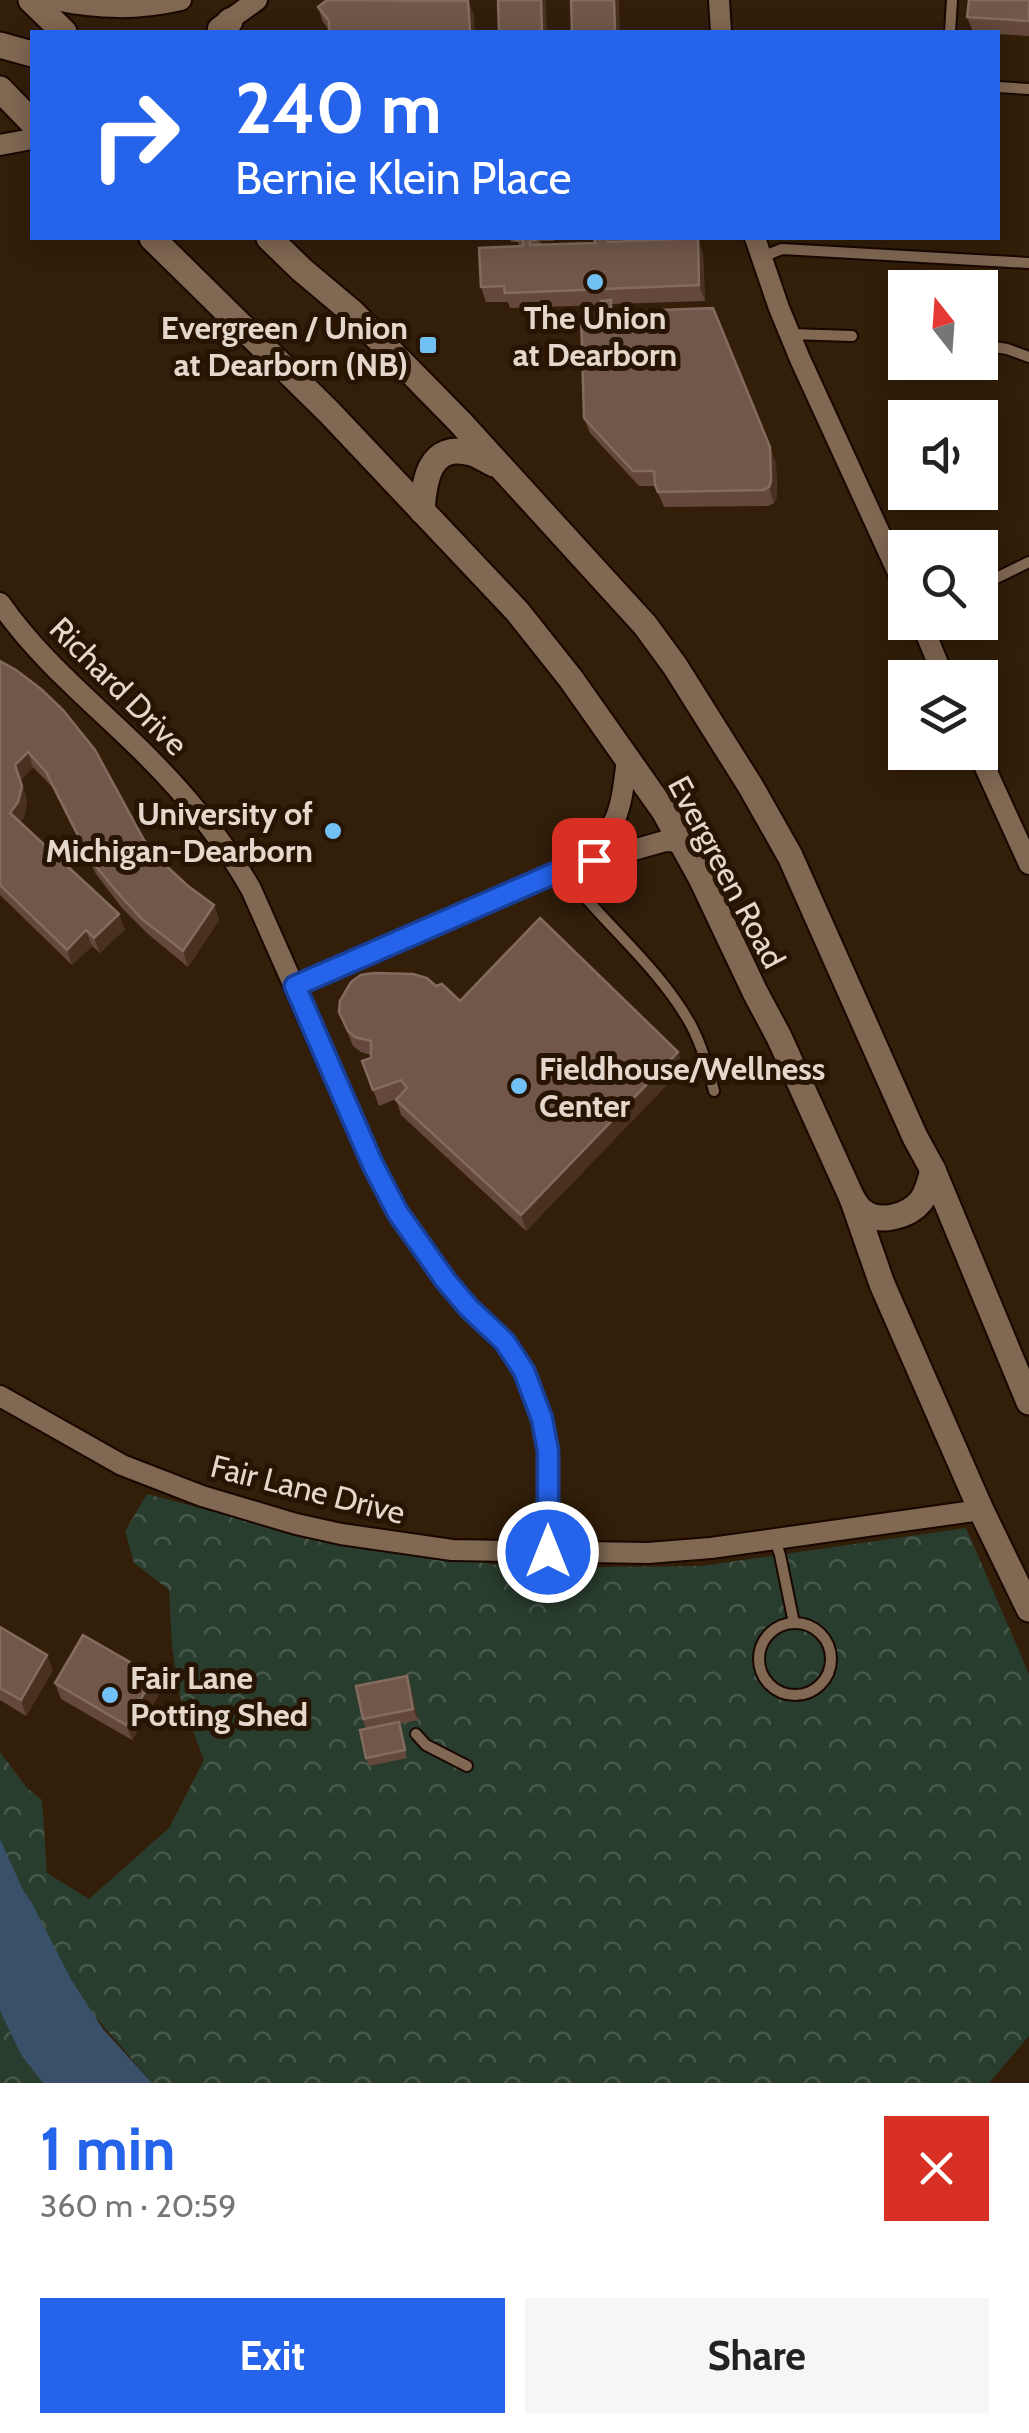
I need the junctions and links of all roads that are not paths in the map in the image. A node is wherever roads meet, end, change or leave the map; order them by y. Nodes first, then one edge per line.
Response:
1 (32, 0) edge
2 (55, 0) edge
3 (182, 0) edge
4 (257, 0) edge
5 (719, 0) edge
6 (952, 0) edge
7 (220, 29) edge
8 (62, 30) edge
9 (720, 30) edge
10 (950, 30) edge
11 (0, 45) edge
12 (30, 53) edge
13 (1000, 88) edge
14 (1029, 89) edge
15 (10, 95) edge
16 (30, 120) edge
17 (30, 140) edge
18 (0, 145) edge
19 (154, 240) edge
20 (271, 240) edge
21 (758, 247) edge
22 (1029, 263) edge
23 (790, 334) junction
24 (852, 336) dead end
25 (998, 348) edge
26 (1029, 356) edge
27 (503, 469) junction
28 (422, 511) junction
29 (888, 550) edge
30 (1029, 562) edge
31 (998, 577) edge
32 (0, 604) edge
33 (627, 759) junction
34 (986, 770) edge
35 (682, 842) junction
36 (1029, 864) edge
37 (562, 870) junction
38 (295, 986) junction
39 (714, 1091) dead end
40 (933, 1170) junction
41 (852, 1198) junction
42 (0, 1396) edge
43 (1029, 1402) edge
44 (981, 1510) junction
45 (775, 1540) junction
46 (548, 1552) junction
47 (1029, 1608) edge
48 (794, 1623) junction
49 (416, 1734) dead end
50 (466, 1766) dead end

1 - 8 street
2 - 3 street
4 - 7 street
5 - 9 street
6 - 10 lane
11 - 12 street
13 - 14 lane
15 - 16 street
17 - 18 street
19 - 28 street, Evergreen Road
20 - 27 street, Evergreen Road
21 - 22 lane
21 - 23 street
23 - 24 lane
23 - 29 street
25 - 26 lane
27 - 28 street
27 - 40 street, Evergreen Road
28 - 33 street, Evergreen Road
30 - 31 lane
32 - 38 street, Richard Drive
33 - 35 street, Evergreen Road
33 - 37 street
34 - 36 street
35 - 37 street
35 - 41 street, Evergreen Road
37 - 38 street
37 - 39 lane
38 - 46 street, Richard Drive
40 - 41 street
40 - 43 street, Evergreen Road
41 - 44 street, Evergreen Road
42 - 46 street, Fair Lane Drive
44 - 45 street, Fair Lane Drive
44 - 47 street, Evergreen Road
45 - 46 street, Fair Lane Drive
45 - 48 lane
48 - 48 lane
49 - 50 lane

